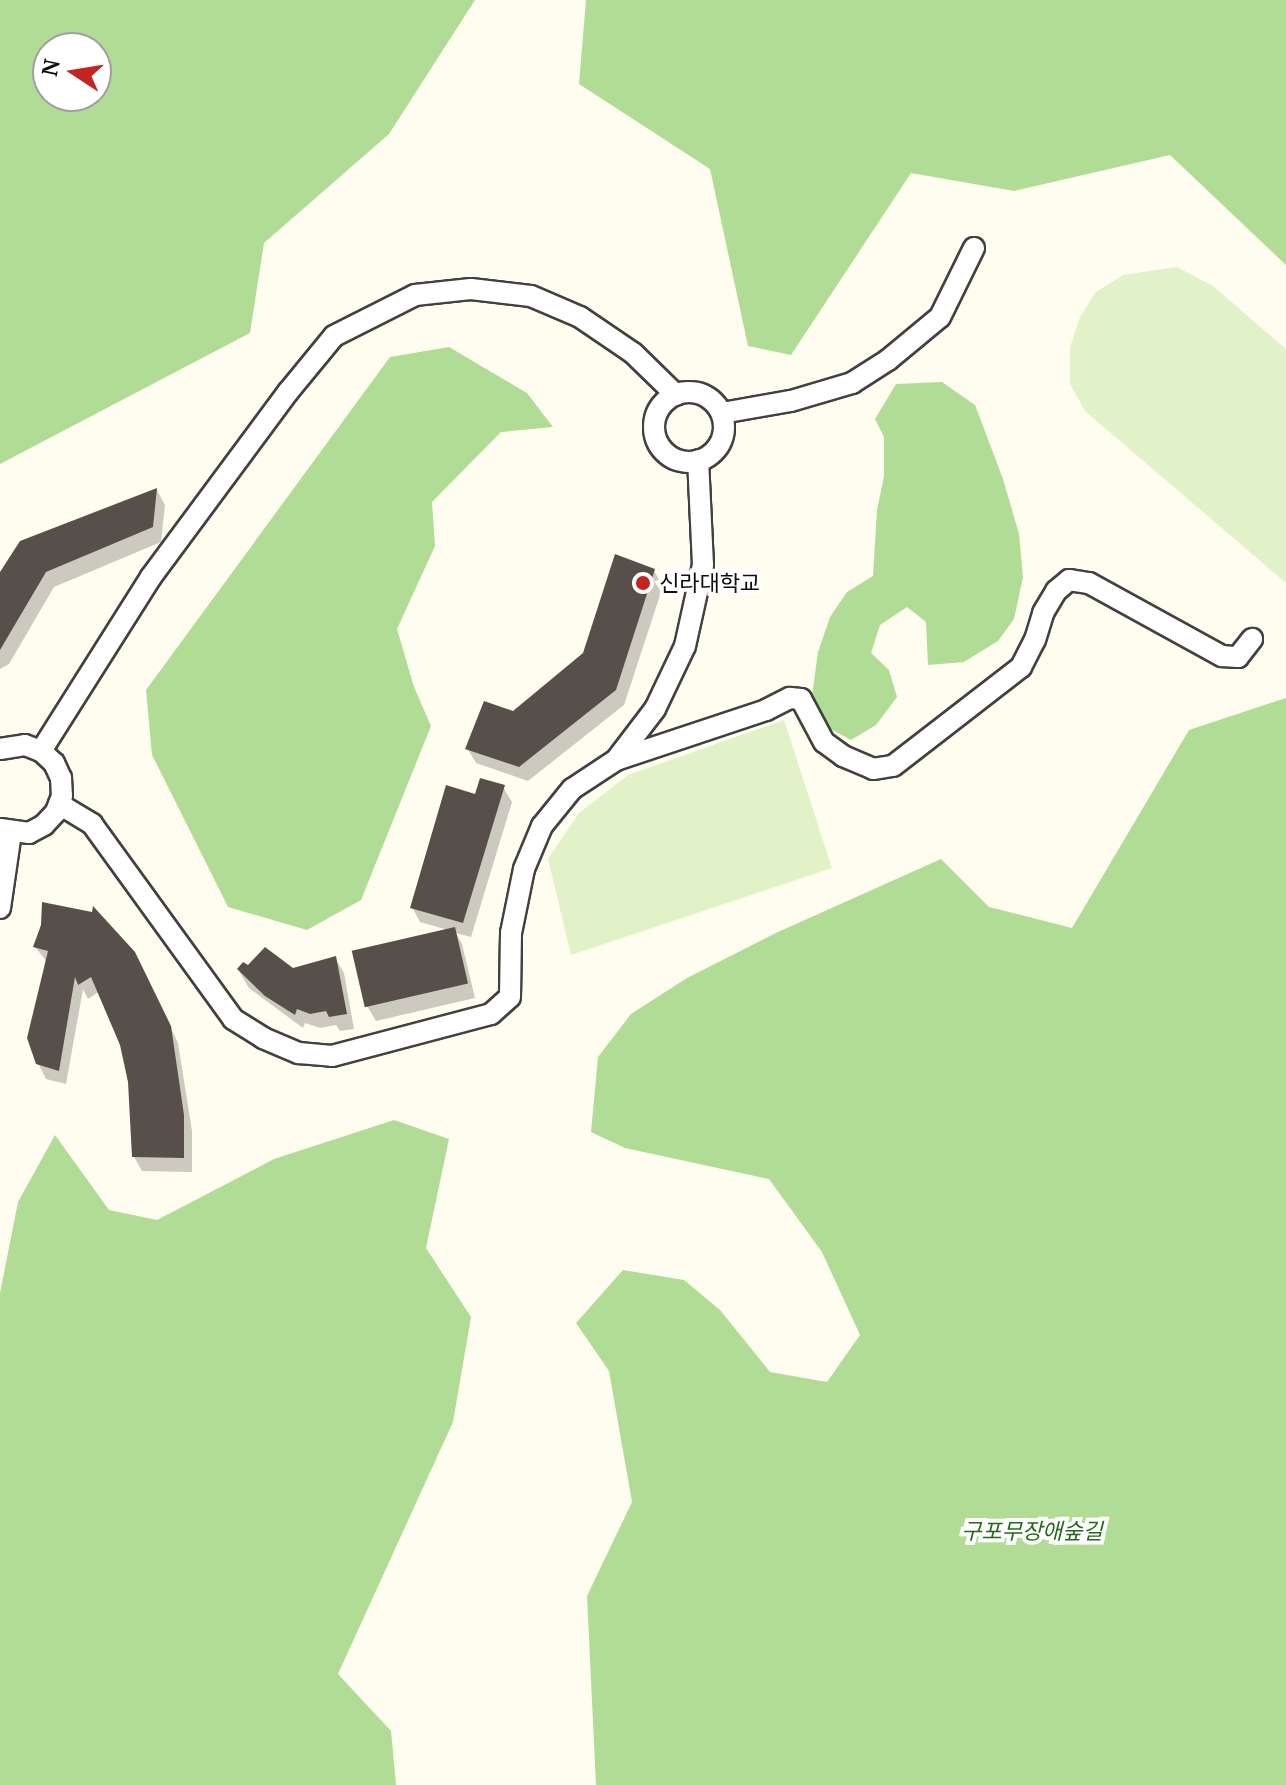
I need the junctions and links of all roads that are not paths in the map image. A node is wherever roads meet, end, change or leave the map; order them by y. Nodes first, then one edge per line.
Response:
1 (974, 248) dead end
2 (676, 395) junction
3 (722, 413) junction
4 (698, 460) junction
5 (1252, 639) dead end
6 (0, 749) edge
7 (41, 751) junction
8 (616, 760) junction
9 (59, 804) junction
10 (6, 831) edge
11 (0, 908) edge

1 - 3 street
2 - 3 street
2 - 4 street
2 - 7 street
3 - 4 street
4 - 8 street
5 - 8 street
6 - 7 street
7 - 9 street
8 - 9 street
9 - 10 street
10 - 11 street

